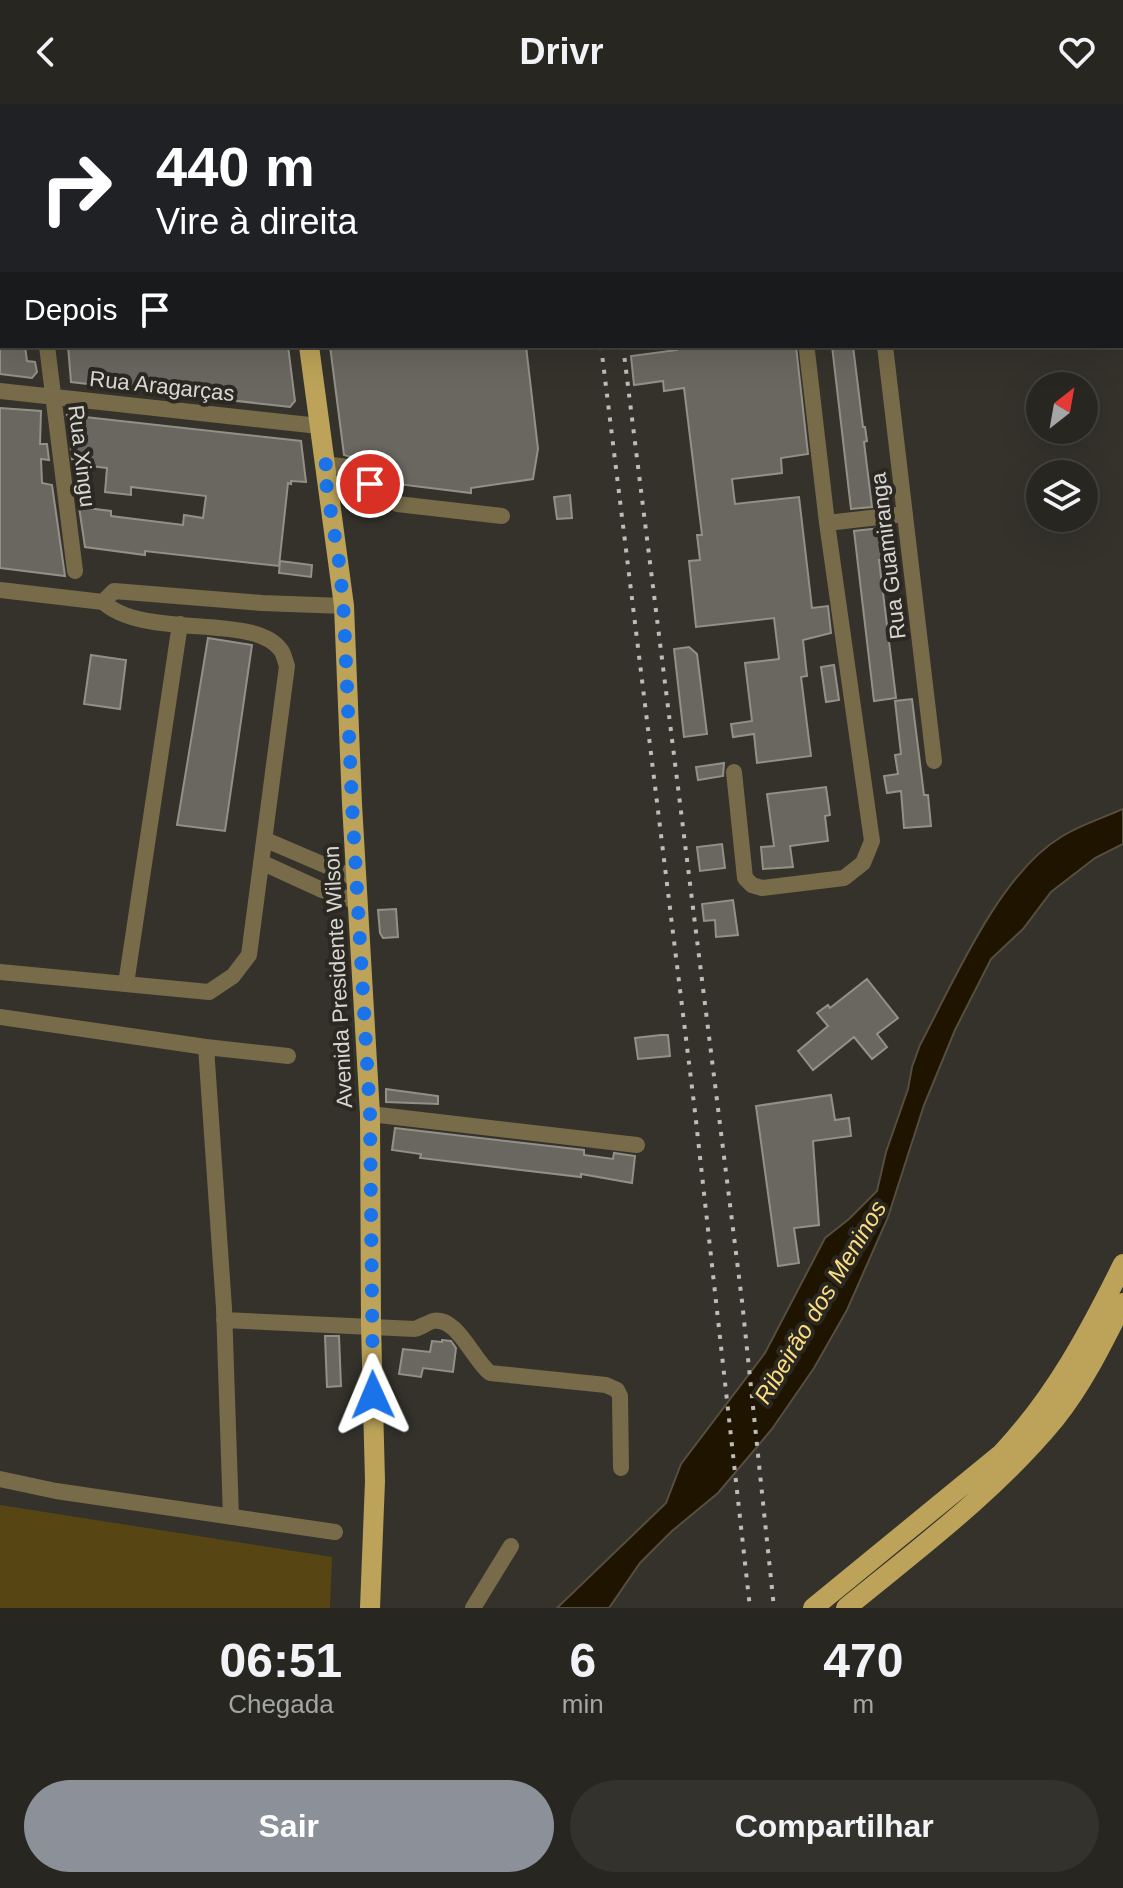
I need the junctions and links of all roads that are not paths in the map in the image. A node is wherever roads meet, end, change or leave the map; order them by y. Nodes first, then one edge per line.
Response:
1 (47, 348) edge
2 (309, 348) edge
3 (885, 348) edge
4 (807, 351) dead end
5 (0, 391) edge
6 (53, 396) junction
7 (319, 426) junction
8 (323, 464) junction
9 (905, 514) junction
10 (502, 516) dead end
11 (827, 523) junction
12 (75, 571) dead end
13 (0, 590) edge
14 (103, 602) junction
15 (344, 606) junction
16 (180, 624) junction
17 (934, 761) dead end
18 (734, 772) dead end
19 (266, 840) junction
20 (263, 863) junction
21 (357, 879) junction
22 (358, 902) junction
23 (0, 972) edge
24 (126, 984) junction
25 (0, 1017) edge
26 (206, 1047) junction
27 (288, 1056) dead end
28 (370, 1114) junction
29 (637, 1145) dead end
30 (1123, 1264) edge
31 (1123, 1303) edge
32 (224, 1320) junction
33 (371, 1325) junction
34 (621, 1468) dead end
35 (0, 1479) edge
36 (231, 1517) junction
37 (335, 1532) dead end
38 (511, 1546) dead end
39 (370, 1608) edge
40 (473, 1608) edge
41 (813, 1608) edge
42 (846, 1608) edge

1 - 6 street, Rua Xingu
2 - 7 main road, Avenida Presidente Wilson
3 - 9 street, Rua Guamiranga
4 - 11 street
5 - 6 street, Rua Aragarças
6 - 7 street, Rua Aragarças
6 - 12 street, Rua Xingu
7 - 8 main road, Avenida Presidente Wilson
8 - 10 street
8 - 15 main road, Avenida Presidente Wilson
9 - 11 street
9 - 17 street, Rua Guamiranga
11 - 18 street
13 - 14 street
14 - 15 street
14 - 16 street
15 - 21 main road, Avenida Presidente Wilson
16 - 19 street
16 - 24 street
19 - 20 street
19 - 21 street
20 - 22 street
20 - 24 street
21 - 22 main road, Avenida Presidente Wilson
22 - 28 main road, Avenida Presidente Wilson
23 - 24 street
25 - 26 street
26 - 27 street
26 - 32 street
28 - 29 street
28 - 33 main road, Avenida Presidente Wilson
30 - 41 main road
31 - 42 main road
32 - 33 street
32 - 36 street
33 - 34 street
33 - 39 main road, Avenida Presidente Wilson
35 - 36 street
36 - 37 street
38 - 40 street

